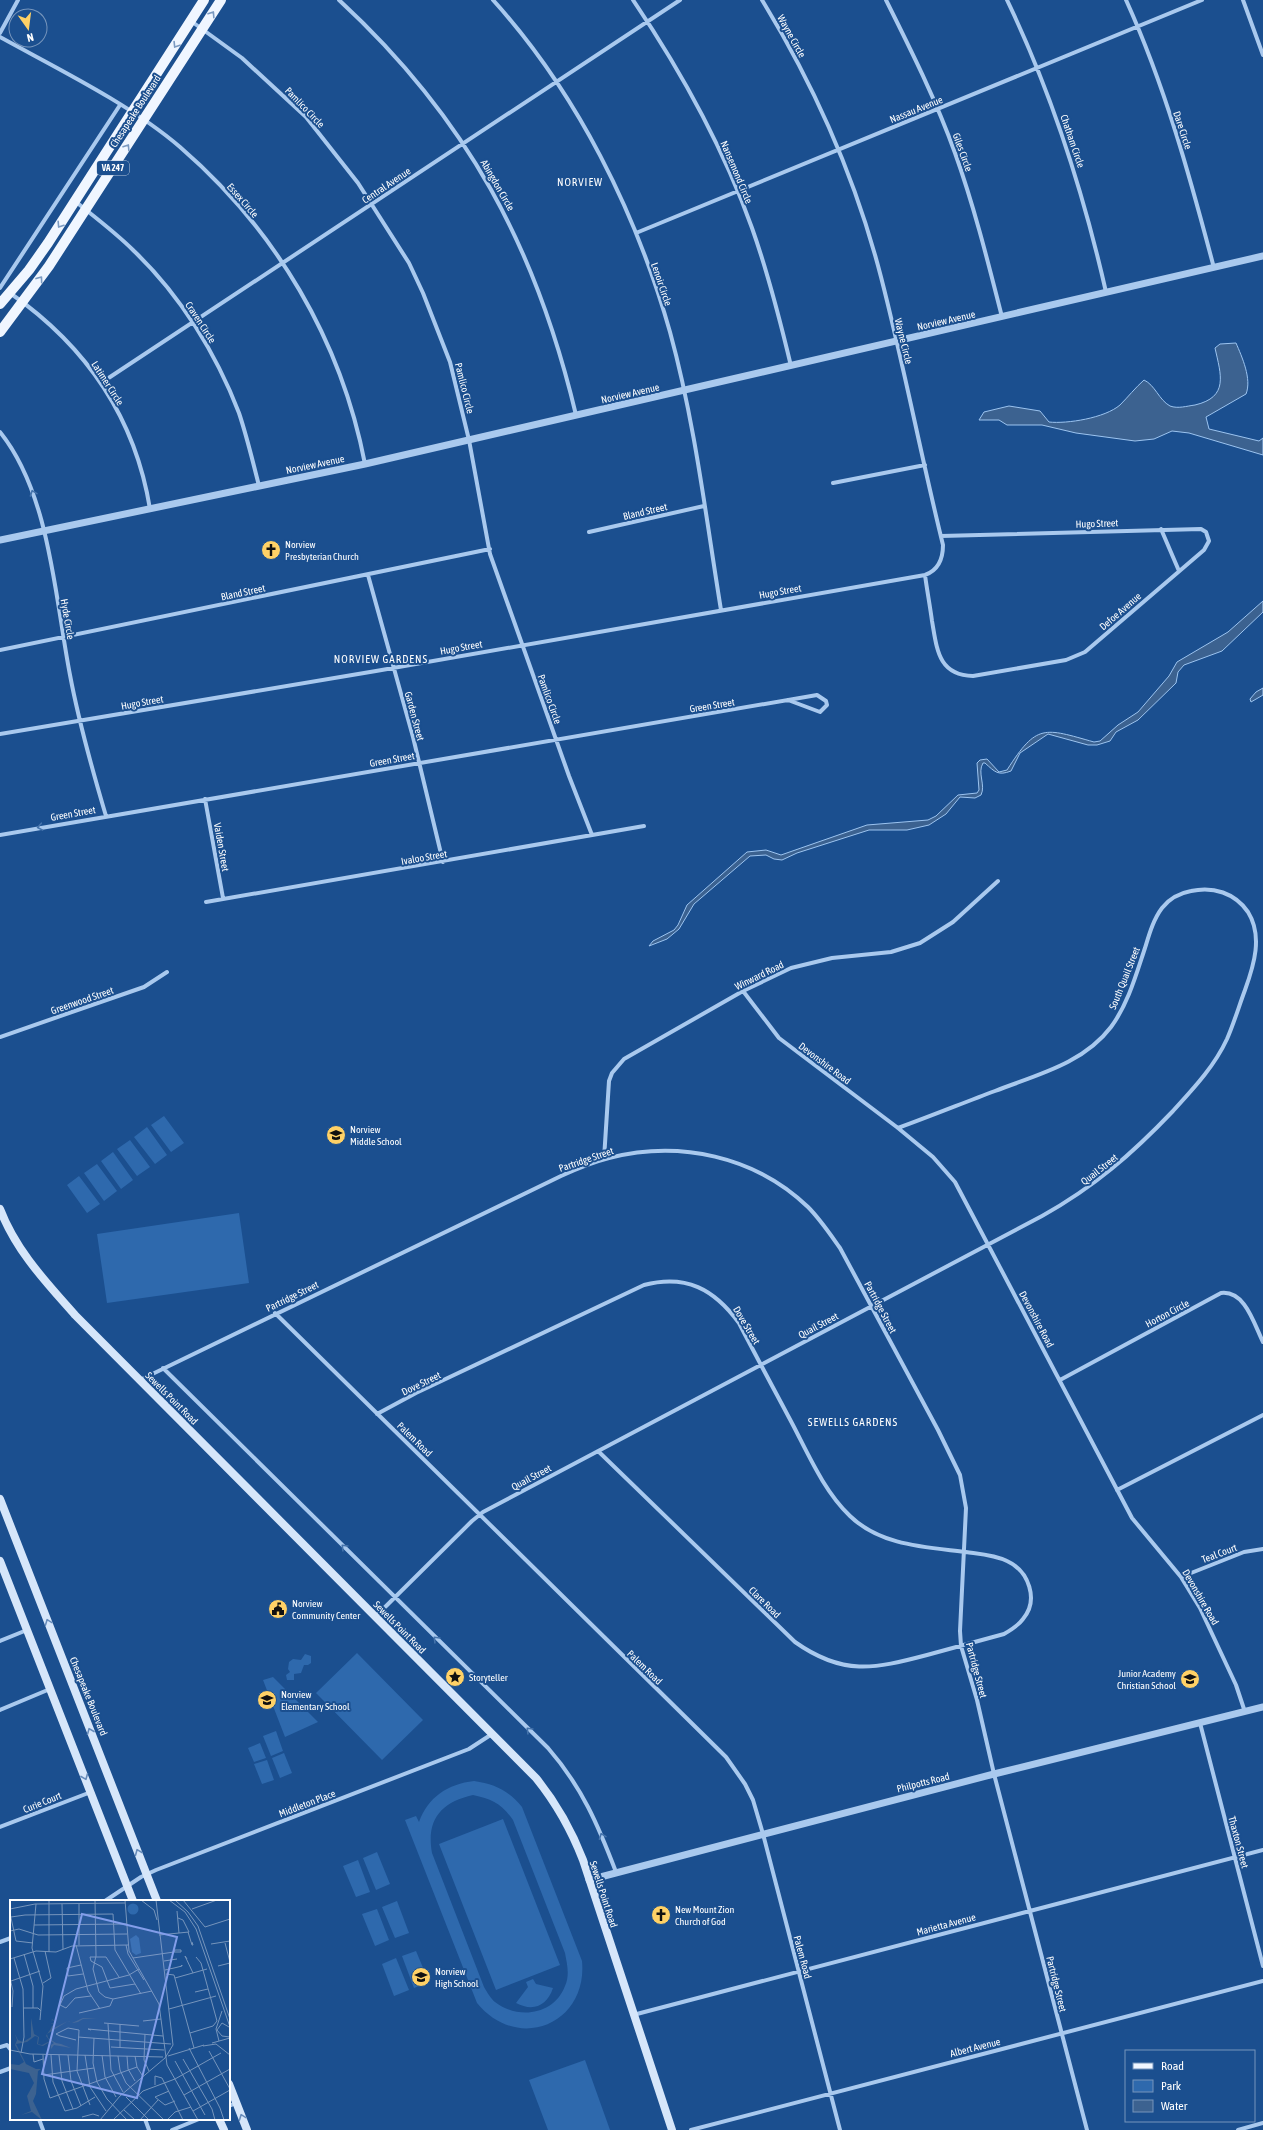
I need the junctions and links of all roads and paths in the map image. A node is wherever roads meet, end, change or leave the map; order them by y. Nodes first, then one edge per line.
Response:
1 (18, 0) edge
2 (204, 0) edge
3 (221, 0) edge
4 (339, 0) edge
5 (493, 0) edge
6 (633, 0) edge
7 (680, 0) edge
8 (762, 0) edge
9 (886, 0) edge
10 (1007, 0) edge
11 (1126, 0) edge
12 (1202, 0) edge
13 (1243, 0) edge
14 (191, 21) junction
15 (647, 21) junction
16 (1138, 26) junction
17 (202, 29) junction
18 (0, 33) edge
19 (0, 37) edge
20 (1263, 55) edge
21 (1037, 68) junction
22 (555, 82) junction
23 (120, 105) junction
24 (938, 109) junction
25 (132, 113) junction
26 (144, 120) junction
27 (463, 143) junction
28 (838, 150) junction
29 (737, 191) junction
30 (76, 202) junction
31 (373, 204) junction
32 (86, 210) junction
33 (636, 233) junction
34 (1263, 256) edge
35 (283, 263) junction
36 (1214, 268) junction
37 (0, 288) edge
38 (1106, 292) junction
39 (10, 293) junction
40 (23, 302) junction
41 (0, 304) edge
42 (1002, 317) junction
43 (193, 323) junction
44 (0, 332) edge
45 (896, 342) junction
46 (791, 366) junction
47 (101, 383) junction
48 (684, 391) junction
49 (576, 416) junction
50 (0, 432) edge
51 (469, 440) junction
52 (364, 464) junction
53 (925, 465) junction
54 (833, 483) dead end
55 (259, 486) junction
56 (704, 506) junction
57 (150, 509) junction
58 (1161, 529) junction
59 (43, 530) junction
60 (589, 532) dead end
61 (941, 536) junction
62 (0, 540) edge
63 (490, 549) junction
64 (1179, 571) junction
65 (368, 575) junction
66 (925, 575) junction
67 (721, 610) junction
68 (64, 637) junction
69 (521, 644) junction
70 (0, 650) edge
71 (394, 667) junction
72 (788, 700) junction
73 (79, 720) junction
74 (0, 734) edge
75 (556, 739) junction
76 (419, 763) junction
77 (205, 799) junction
78 (106, 816) junction
79 (644, 826) dead end
80 (0, 835) edge
81 (592, 835) junction
82 (443, 862) junction
83 (998, 881) dead end
84 (223, 898) junction
85 (206, 902) dead end
86 (167, 972) dead end
87 (743, 991) junction
88 (1235, 1016) joint
89 (0, 1037) edge
90 (898, 1128) junction
91 (604, 1159) junction
92 (0, 1209) edge
93 (2, 1220) edge
94 (988, 1243) junction
95 (871, 1305) junction
96 (275, 1313) junction
97 (1263, 1342) edge
98 (761, 1365) junction
99 (163, 1368) junction
100 (140, 1380) junction
101 (1060, 1380) junction
102 (378, 1414) junction
103 (1262, 1416) edge
104 (598, 1451) junction
105 (1117, 1490) junction
106 (0, 1499) edge
107 (480, 1514) junction
108 (1263, 1549) edge
109 (965, 1552) junction
110 (0, 1561) edge
111 (1181, 1577) junction
112 (395, 1598) junction
113 (376, 1616) junction
114 (27, 1630) junction
115 (0, 1641) edge
116 (961, 1646) junction
117 (50, 1689) junction
118 (1263, 1707) edge
119 (0, 1710) edge
120 (1245, 1712) junction
121 (1200, 1723) junction
122 (492, 1734) junction
123 (994, 1774) junction
124 (91, 1791) junction
125 (0, 1827) edge
126 (763, 1834) junction
127 (1263, 1850) edge
128 (1234, 1857) junction
129 (616, 1872) junction
130 (147, 1874) junction
131 (589, 1880) junction
132 (127, 1886) junction
133 (106, 1900) edge
134 (133, 1900) edge
135 (158, 1900) edge
136 (1030, 1910) junction
137 (10, 1938) edge
138 (0, 1942) edge
139 (1263, 1966) edge
140 (799, 1971) junction
141 (1263, 1981) edge
142 (633, 2016) junction
143 (1062, 2033) junction
144 (0, 2047) edge
145 (10, 2049) edge
146 (10, 2068) edge
147 (0, 2072) edge
148 (230, 2089) edge
149 (830, 2094) junction
150 (233, 2105) edge
151 (39, 2120) edge
152 (145, 2120) edge
153 (197, 2120) edge
154 (219, 2120) edge
155 (1263, 2123) edge
156 (43, 2130) edge
157 (149, 2130) edge
158 (172, 2130) edge
159 (224, 2130) edge
160 (247, 2130) edge
161 (672, 2130) edge
162 (691, 2130) edge
163 (840, 2130) edge
164 (1087, 2130) edge
165 (1238, 2130) edge

1 - 18 street
2 - 14 main road, Chesapeake Boulevard / VA 247
17 -> 3 main road, Chesapeake Boulevard / VA 247
4 - 27 street, Abingdon Circle
5 - 22 street, Lenoir Circle
6 - 15 street, Nansemond Circle
7 - 15 street, Central Avenue
8 - 28 street, Wayne Circle
9 - 24 street, Giles Circle
10 - 21 street, Chatham Circle
11 - 16 street, Dare Circle
12 - 16 street, Nassau Avenue
13 - 20 street
14 - 17 street, Pamlico Circle
14 -> 25 main road, Chesapeake Boulevard / VA 247
15 - 22 street, Central Avenue
15 - 29 street, Nansemond Circle
16 - 21 street, Nassau Avenue
16 - 36 street, Dare Circle
17 - 26 main road, Chesapeake Boulevard / VA 247
17 - 31 street, Pamlico Circle
19 - 23 street, Essex Circle
21 - 24 street, Nassau Avenue
21 - 38 street, Chatham Circle
22 - 27 street, Central Avenue
22 - 33 street, Lenoir Circle
23 - 25 street, Essex Circle
23 - 37 street
24 - 28 street, Nassau Avenue
24 - 42 street, Giles Circle
25 - 26 street, Essex Circle
25 - 30 main road, Chesapeake Boulevard / VA 247
32 -> 26 main road, Chesapeake Boulevard / VA 247
26 - 35 street, Essex Circle
27 - 31 street, Central Avenue
27 - 49 street, Abingdon Circle
28 - 29 street, Nassau Avenue
28 - 45 street, Wayne Circle
29 - 33 street, Nassau Avenue
29 - 46 street, Nansemond Circle
30 - 32 street, Craven Circle
30 -> 39 main road, Chesapeake Boulevard / VA 247
31 - 35 street, Central Avenue
31 - 51 street, Pamlico Circle
40 -> 32 main road, Chesapeake Boulevard / VA 247
32 - 43 street, Craven Circle
33 - 48 street, Lenoir Circle
34 - 36 street, Norview Avenue
35 - 43 street, Central Avenue
35 - 52 street, Essex Circle
36 - 38 street, Norview Avenue
38 - 42 street, Norview Avenue
39 - 40 street, Latimer Circle
39 - 41 main road, Chesapeake Boulevard / VA 247
40 - 44 main road, Chesapeake Boulevard / VA 247
40 - 47 street, Latimer Circle
42 - 45 street, Norview Avenue
43 - 47 street, Central Avenue
43 - 55 street, Craven Circle
45 - 46 street, Norview Avenue
45 - 53 street, Wayne Circle
46 - 48 street, Norview Avenue
47 - 57 street, Latimer Circle
48 - 49 street, Norview Avenue
48 - 56 street, Lenoir Circle
49 - 51 street, Norview Avenue
59 -> 50 street, Hyde Circle
51 - 52 street, Norview Avenue
51 - 63 street, Pamlico Circle
52 - 55 street, Norview Avenue
53 - 54 street
53 - 61 street, Wayne Circle
55 - 57 street, Norview Avenue
56 - 60 street, Bland Street
56 - 67 street, Lenoir Circle
57 - 59 street, Norview Avenue
58 - 61 street, Hugo Street
58 - 64 street
58 - 64 street, Defoe Avenue
59 - 62 street, Norview Avenue
59 - 68 street, Hyde Circle
61 - 66 street, Wayne Circle
63 - 65 street, Bland Street
63 - 69 street, Pamlico Circle
64 - 66 street, Defoe Avenue
65 - 68 street, Bland Street
65 - 71 street, Garden Street
66 - 67 street, Hugo Street
67 - 69 street, Hugo Street
68 - 70 street, Bland Street
68 - 73 street, Hyde Circle
69 - 71 street, Hugo Street
69 - 75 street, Pamlico Circle
71 - 73 street, Hugo Street
71 - 76 street, Garden Street
72 - 72 street, Green Street
72 - 75 street, Green Street
73 - 74 street, Hugo Street
73 - 78 street, Hyde Circle
75 - 76 street, Green Street
75 - 81 street, Pamlico Circle
76 - 77 street, Green Street
76 - 82 street, Garden Street
77 - 78 street, Green Street
77 - 84 street, Vaiden Street
78 -> 80 street, Green Street
79 - 81 street, Ivaloo Street
81 - 82 street, Ivaloo Street
82 - 84 street, Ivaloo Street
83 - 87 street, Winward Road
84 - 85 street, Ivaloo Street
86 - 89 street, Greenwood Street
87 - 90 street, Devonshire Road
87 - 91 street, Winward Road
88 - 90 street, South Quail Street
88 - 94 street, Quail Street
90 - 94 street, Devonshire Road
91 - 95 street, Partridge Street
91 - 96 street, Partridge Street
92 - 93 main road, Sewells Point Road
93 - 100 main road, Sewells Point Road
94 - 95 street, Quail Street
94 - 101 street, Devonshire Road
95 - 98 street, Quail Street
95 - 109 street, Partridge Street
96 - 99 street, Partridge Street
96 - 102 street, Palem Road
97 - 101 street, Horton Circle
98 - 102 street, Dove Street
98 - 104 street, Quail Street
98 - 109 street, Dove Street
99 - 100 street, Partridge Street
112 -> 99 street, Sewells Point Road
100 - 113 main road, Sewells Point Road
101 - 105 street, Devonshire Road
102 - 107 street, Palem Road
103 - 105 street
104 - 107 street, Quail Street
104 - 116 street, Clare Road
105 - 111 street, Devonshire Road
130 -> 106 main road, Chesapeake Boulevard
107 - 112 street, Quail Street
107 - 126 street, Palem Road
108 - 111 street, Teal Court
109 - 116 street, Partridge Street
109 - 116 street, Clare Road
110 - 114 main road
111 - 120 street, Devonshire Road
112 - 113 street, Quail Street
129 -> 112 street, Sewells Point Road
113 - 122 main road, Sewells Point Road
114 - 115 street
114 - 117 main road
116 - 123 street, Partridge Street
117 - 119 street
117 -> 124 main road
118 - 120 street, Philpotts Road
120 - 121 street, Philpotts Road
121 - 123 street, Philpotts Road
121 - 128 street, Thaxton Street
122 - 130 street, Middleton Place
122 - 131 main road, Sewells Point Road
123 - 126 street, Philpotts Road
123 - 136 street, Partridge Street
124 - 125 street, Curie Court
124 - 132 main road
126 - 129 street, Philpotts Road
126 - 140 street, Palem Road
127 - 128 street, Marietta Avenue
128 - 136 street, Marietta Avenue
128 - 139 street, Thaxton Street
129 - 131 street, Philpotts Road
130 - 132 street, Middleton Place
130 - 135 main road, Chesapeake Boulevard
131 - 142 main road, Sewells Point Road
132 - 133 street, Middleton Place
132 - 134 main road
136 - 140 street, Marietta Avenue
136 - 143 street, Partridge Street
137 - 138 street
140 - 142 street, Marietta Avenue
140 - 149 street, Palem Road
141 - 143 street, Albert Avenue
142 - 161 main road, Sewells Point Road
143 - 149 street, Albert Avenue
143 - 164 street, Partridge Street
144 - 145 street
146 - 147 street
148 - 150 main road
149 - 162 street, Albert Avenue
149 - 163 street, Palem Road
160 -> 150 main road
151 - 156 street
152 - 157 street
153 - 158 street
154 - 159 main road
155 - 165 street

